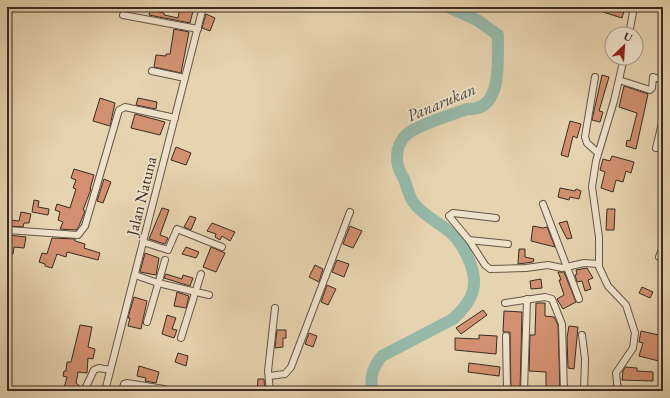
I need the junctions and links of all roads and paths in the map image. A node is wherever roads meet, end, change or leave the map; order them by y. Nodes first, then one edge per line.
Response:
1 (203, 7) edge
2 (634, 7) edge
3 (122, 15) dead end
4 (630, 26) edge
5 (198, 29) junction
6 (622, 66) edge
7 (152, 71) dead end
8 (595, 77) dead end
9 (185, 78) junction
10 (619, 80) junction
11 (663, 80) edge
12 (175, 118) junction
13 (663, 119) edge
14 (656, 148) dead end
15 (598, 153) junction
16 (543, 204) dead end
17 (350, 212) dead end
18 (496, 218) dead end
19 (7, 230) edge
20 (469, 240) junction
21 (143, 242) junction
22 (508, 244) dead end
23 (663, 246) edge
24 (222, 247) dead end
25 (659, 257) dead end
26 (165, 260) dead end
27 (599, 264) junction
28 (566, 268) junction
29 (201, 274) dead end
30 (135, 275) junction
31 (158, 283) junction
32 (194, 292) junction
33 (209, 295) dead end
34 (527, 299) junction
35 (579, 299) dead end
36 (505, 303) dead end
37 (275, 308) dead end
38 (147, 322) dead end
39 (582, 335) dead end
40 (506, 336) dead end
41 (181, 338) dead end
42 (110, 370) junction
43 (269, 376) junction
44 (164, 389) dead end
45 (84, 391) edge
46 (105, 391) edge
47 (122, 391) edge
48 (270, 391) edge
49 (507, 391) edge
50 (524, 391) edge
51 (564, 391) edge
52 (584, 391) edge
53 (618, 391) edge

1 - 5 street, Jalan Natuna
2 - 4 street
3 - 5 street
5 - 9 street, Jalan Natuna
6 - 10 street
7 - 9 street
8 - 15 street
9 - 12 street, Jalan Natuna
10 - 11 street
10 - 15 street
12 - 19 street
12 - 21 street, Jalan Natuna
13 - 14 street
15 - 27 street
16 - 28 street
17 - 43 street
18 - 20 street
20 - 22 street
20 - 28 street
21 - 24 street
21 - 30 street, Jalan Natuna
23 - 25 street
26 - 31 street
27 - 28 street
27 - 53 street
28 - 35 street
29 - 32 street
30 - 31 street
30 - 42 street, Jalan Natuna
31 - 32 street
31 - 38 street
32 - 33 street
32 - 41 street
34 - 36 street
34 - 50 street
34 - 51 street
37 - 43 street
39 - 52 street
40 - 49 street
42 - 45 street
42 - 46 street, Jalan Natuna
43 - 48 street
44 - 47 street

